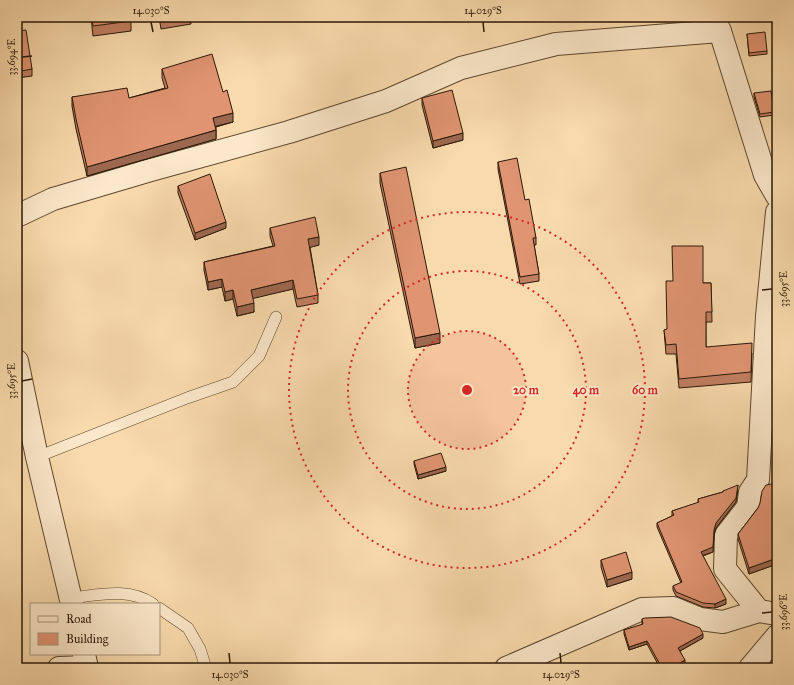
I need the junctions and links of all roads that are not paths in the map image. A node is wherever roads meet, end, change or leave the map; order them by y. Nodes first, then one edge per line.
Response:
1 (716, 24) edge
2 (777, 196) edge
3 (777, 212) edge
4 (17, 216) edge
5 (276, 317) dead end
6 (17, 361) edge
7 (24, 426) edge
8 (37, 457) junction
9 (72, 601) edge
10 (152, 603) edge
11 (160, 609) edge
12 (768, 613) edge
13 (777, 636) edge
14 (86, 663) edge
15 (59, 668) edge
16 (206, 668) edge
17 (506, 668) edge
18 (750, 668) edge

1 - 2 street
1 - 4 street
3 - 12 street
5 - 8 lane
6 - 7 street
7 - 8 street
8 - 9 street
9 - 10 lane
11 - 16 lane
12 - 17 street
13 - 18 street
14 - 15 street

